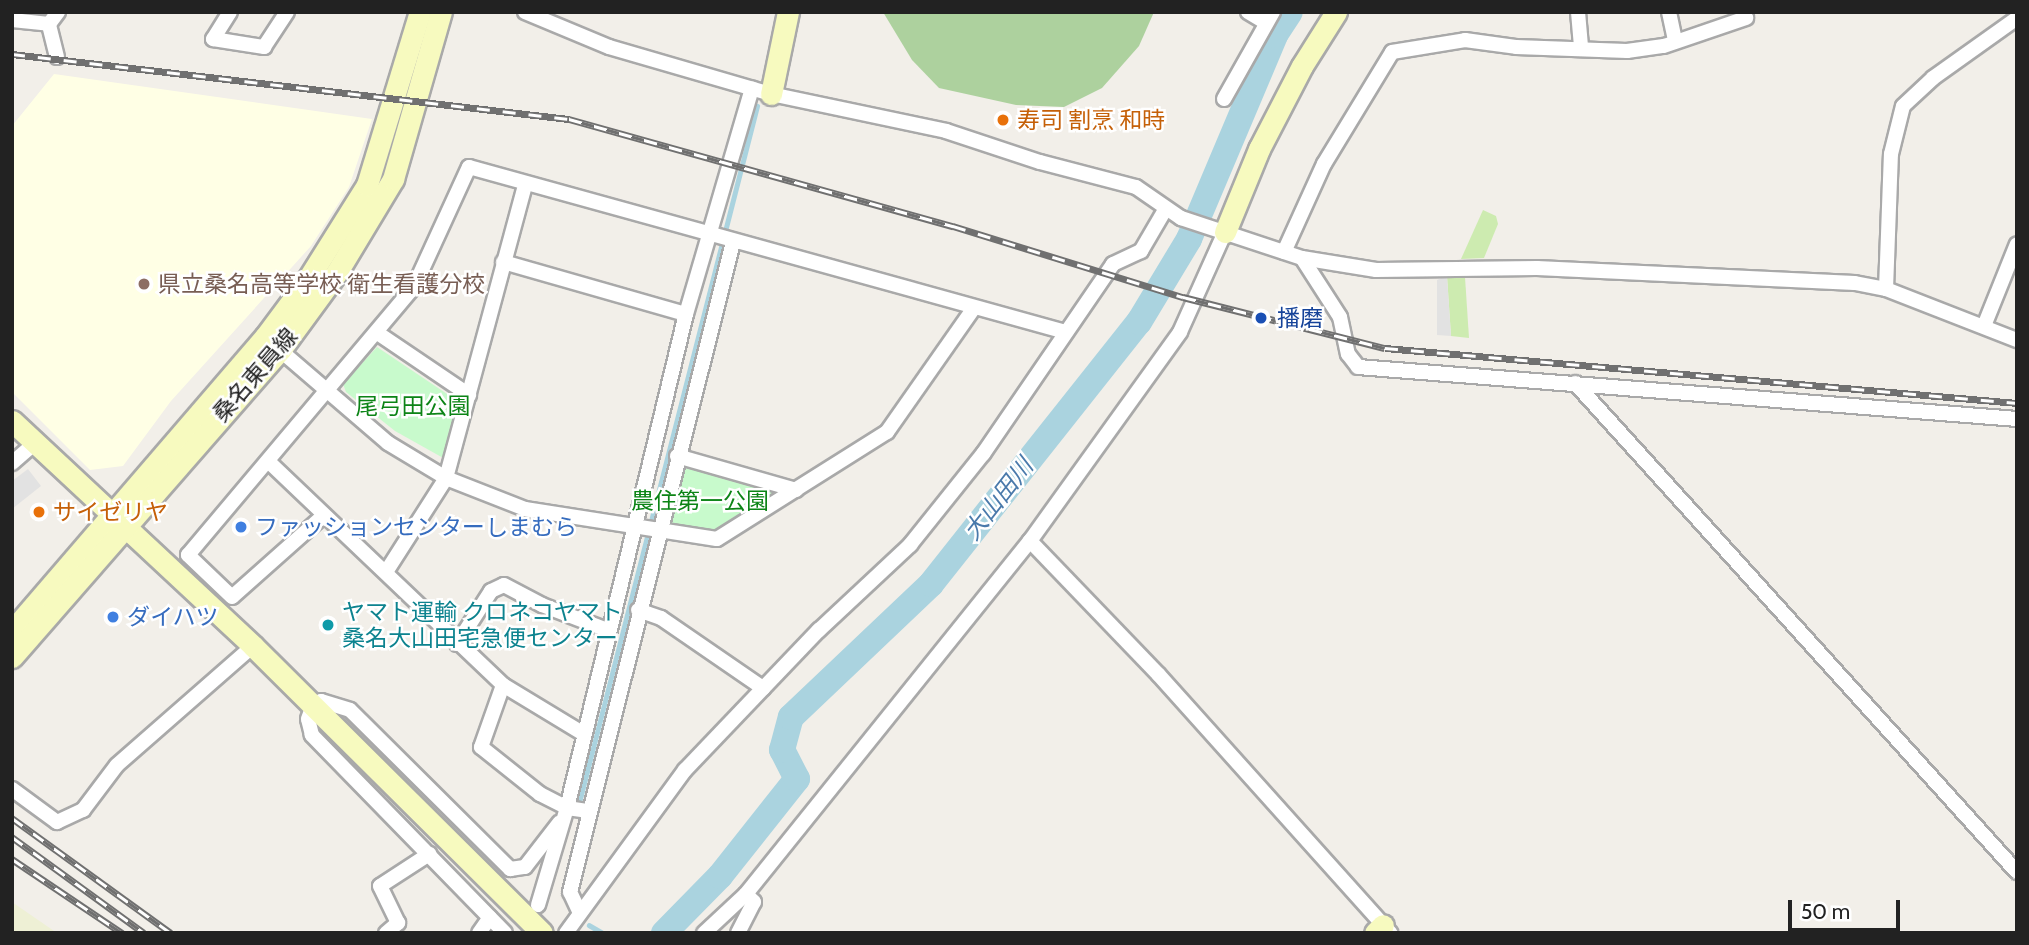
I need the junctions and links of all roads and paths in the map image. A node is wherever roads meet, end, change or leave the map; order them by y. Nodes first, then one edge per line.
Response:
1 (230, 12) edge
2 (287, 12) edge
3 (421, 12) edge
4 (441, 12) edge
5 (526, 12) edge
6 (788, 12) edge
7 (1248, 12) edge
8 (1336, 12) edge
9 (1578, 12) edge
10 (1669, 12) edge
11 (53, 18) edge
12 (1270, 18) edge
13 (1746, 18) dead end
14 (2017, 18) edge
15 (12, 20) edge
16 (1675, 41) junction
17 (1581, 47) junction
18 (57, 57) dead end
19 (761, 91) junction
20 (1224, 99) dead end
21 (525, 185) junction
22 (1165, 210) junction
23 (1221, 231) junction
24 (722, 239) junction
25 (2017, 244) edge
26 (1284, 252) junction
27 (1302, 258) junction
28 (503, 262) junction
29 (1886, 289) junction
30 (973, 309) junction
31 (686, 314) junction
32 (1984, 326) junction
33 (1066, 332) junction
34 (379, 334) junction
35 (2017, 340) edge
36 (272, 343) junction
37 (1575, 383) junction
38 (327, 393) junction
39 (469, 396) junction
40 (2017, 419) edge
41 (12, 421) edge
42 (35, 443) junction
43 (677, 456) junction
44 (269, 462) junction
45 (12, 463) edge
46 (446, 478) junction
47 (796, 490) junction
48 (323, 517) junction
49 (117, 519) junction
50 (646, 529) junction
51 (1030, 541) junction
52 (386, 572) junction
53 (638, 610) junction
54 (607, 630) junction
55 (12, 631) edge
56 (457, 643) junction
57 (253, 646) junction
58 (12, 657) edge
59 (503, 685) junction
60 (762, 688) junction
61 (313, 705) junction
62 (584, 734) junction
63 (12, 789) edge
64 (589, 811) junction
65 (566, 812) junction
66 (429, 855) junction
67 (2017, 872) edge
68 (746, 894) junction
69 (538, 905) dead end
70 (579, 911) junction
71 (490, 917) junction
72 (1383, 930) edge
73 (386, 933) edge
74 (480, 933) edge
75 (505, 933) edge
76 (542, 933) edge
77 (566, 933) edge
78 (704, 933) edge
79 (738, 933) edge

1 - 2 street
3 - 36 main road, 桑名東員線
4 - 36 main road, 桑名東員線
5 - 19 street
6 - 19 main road
7 - 12 street
8 - 23 main road
9 - 17 street
10 - 16 street
11 - 15 street
11 - 18 street
12 - 20 street
13 - 16 street
14 - 29 street
16 - 17 street
17 - 26 street
19 - 22 street
19 - 24 street
21 - 24 street
21 - 28 street
21 - 34 street
22 - 23 street
22 - 33 street
23 - 26 street
23 - 51 street
24 - 30 street
24 - 31 street
24 - 43 street
25 - 32 street
26 - 27 street
27 - 29 street
27 - 37 street
28 - 31 street
28 - 39 street
29 - 32 street
30 - 33 street
30 - 47 street
31 - 50 street
32 - 35 street
33 - 60 street
34 - 38 street
34 - 39 street
36 - 38 street
36 - 49 main road, 桑名東員線
37 - 40 street
37 - 67 street
38 - 44 street
38 - 46 street
39 - 46 street
41 - 42 main road
42 - 45 street
42 - 49 main road
43 - 47 street
43 - 50 street
44 - 48 street
44 - 48 street
46 - 50 street
46 - 52 street
47 - 50 street
48 - 52 street
49 - 55 main road, 桑名東員線
49 - 57 main road
49 - 58 main road, 桑名東員線
50 - 53 street
50 - 54 street
51 - 68 street
51 - 72 street
52 - 56 street
53 - 60 street
53 - 64 street
54 - 56 street
54 - 62 street
56 - 59 street
57 - 61 main road
57 - 63 street
59 - 62 street
59 - 65 street
60 - 70 street
61 - 65 street
61 - 66 street
61 - 76 main road
62 - 65 street
64 - 65 street
64 - 70 street
65 - 69 street
66 - 71 street
66 - 73 street
68 - 78 street
68 - 79 street
70 - 77 street
71 - 74 street
71 - 75 street

